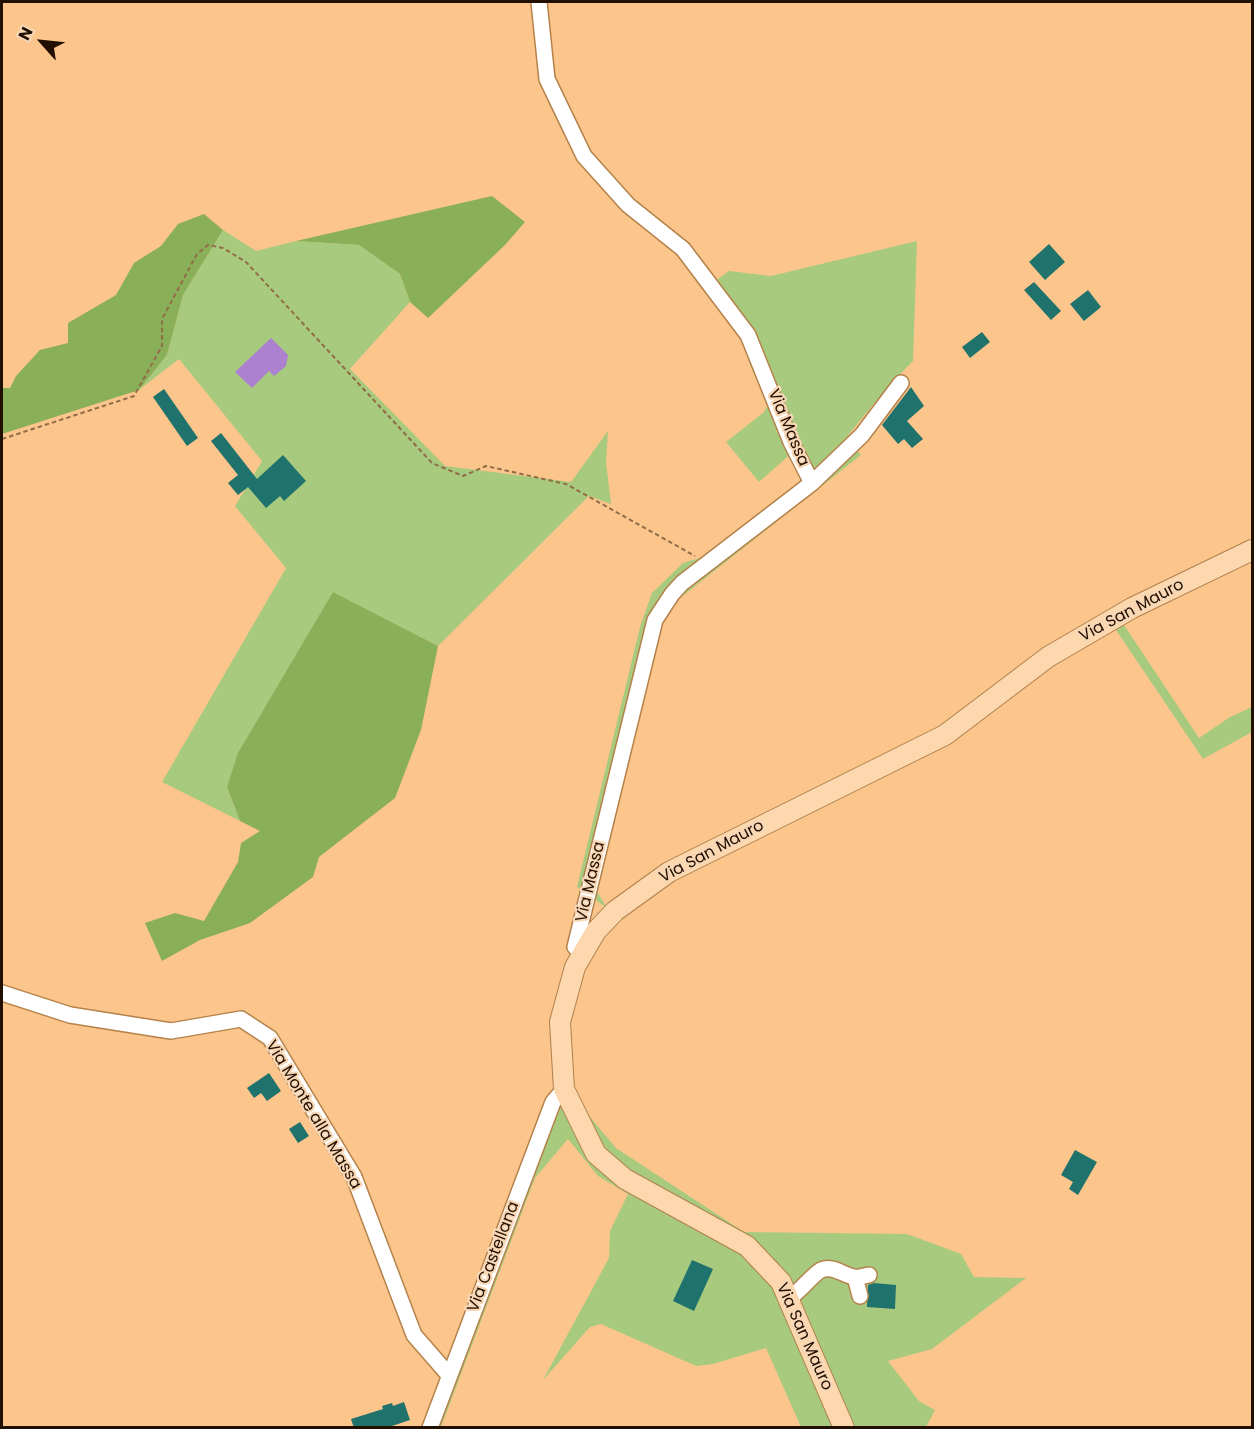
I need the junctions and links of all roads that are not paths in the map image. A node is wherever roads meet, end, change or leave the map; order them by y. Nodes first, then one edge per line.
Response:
1 (538, 2) edge
2 (901, 383) dead end
3 (812, 483) junction
4 (1252, 550) edge
5 (582, 954) junction
6 (2, 993) edge
7 (564, 1089) junction
8 (860, 1296) dead end
9 (788, 1299) junction
10 (448, 1374) junction
11 (430, 1428) edge
12 (844, 1428) edge

1 - 3 street, Via Massa
2 - 3 street
3 - 5 street, Via Massa
4 - 5 main road, Via San Mauro
5 - 7 main road, Via San Mauro
6 - 10 street, Via Monte alla Massa
7 - 9 main road, Via San Mauro
7 - 10 street, Via Castellana
8 - 9 street
9 - 12 main road, Via San Mauro
10 - 11 street, Via Castellana

